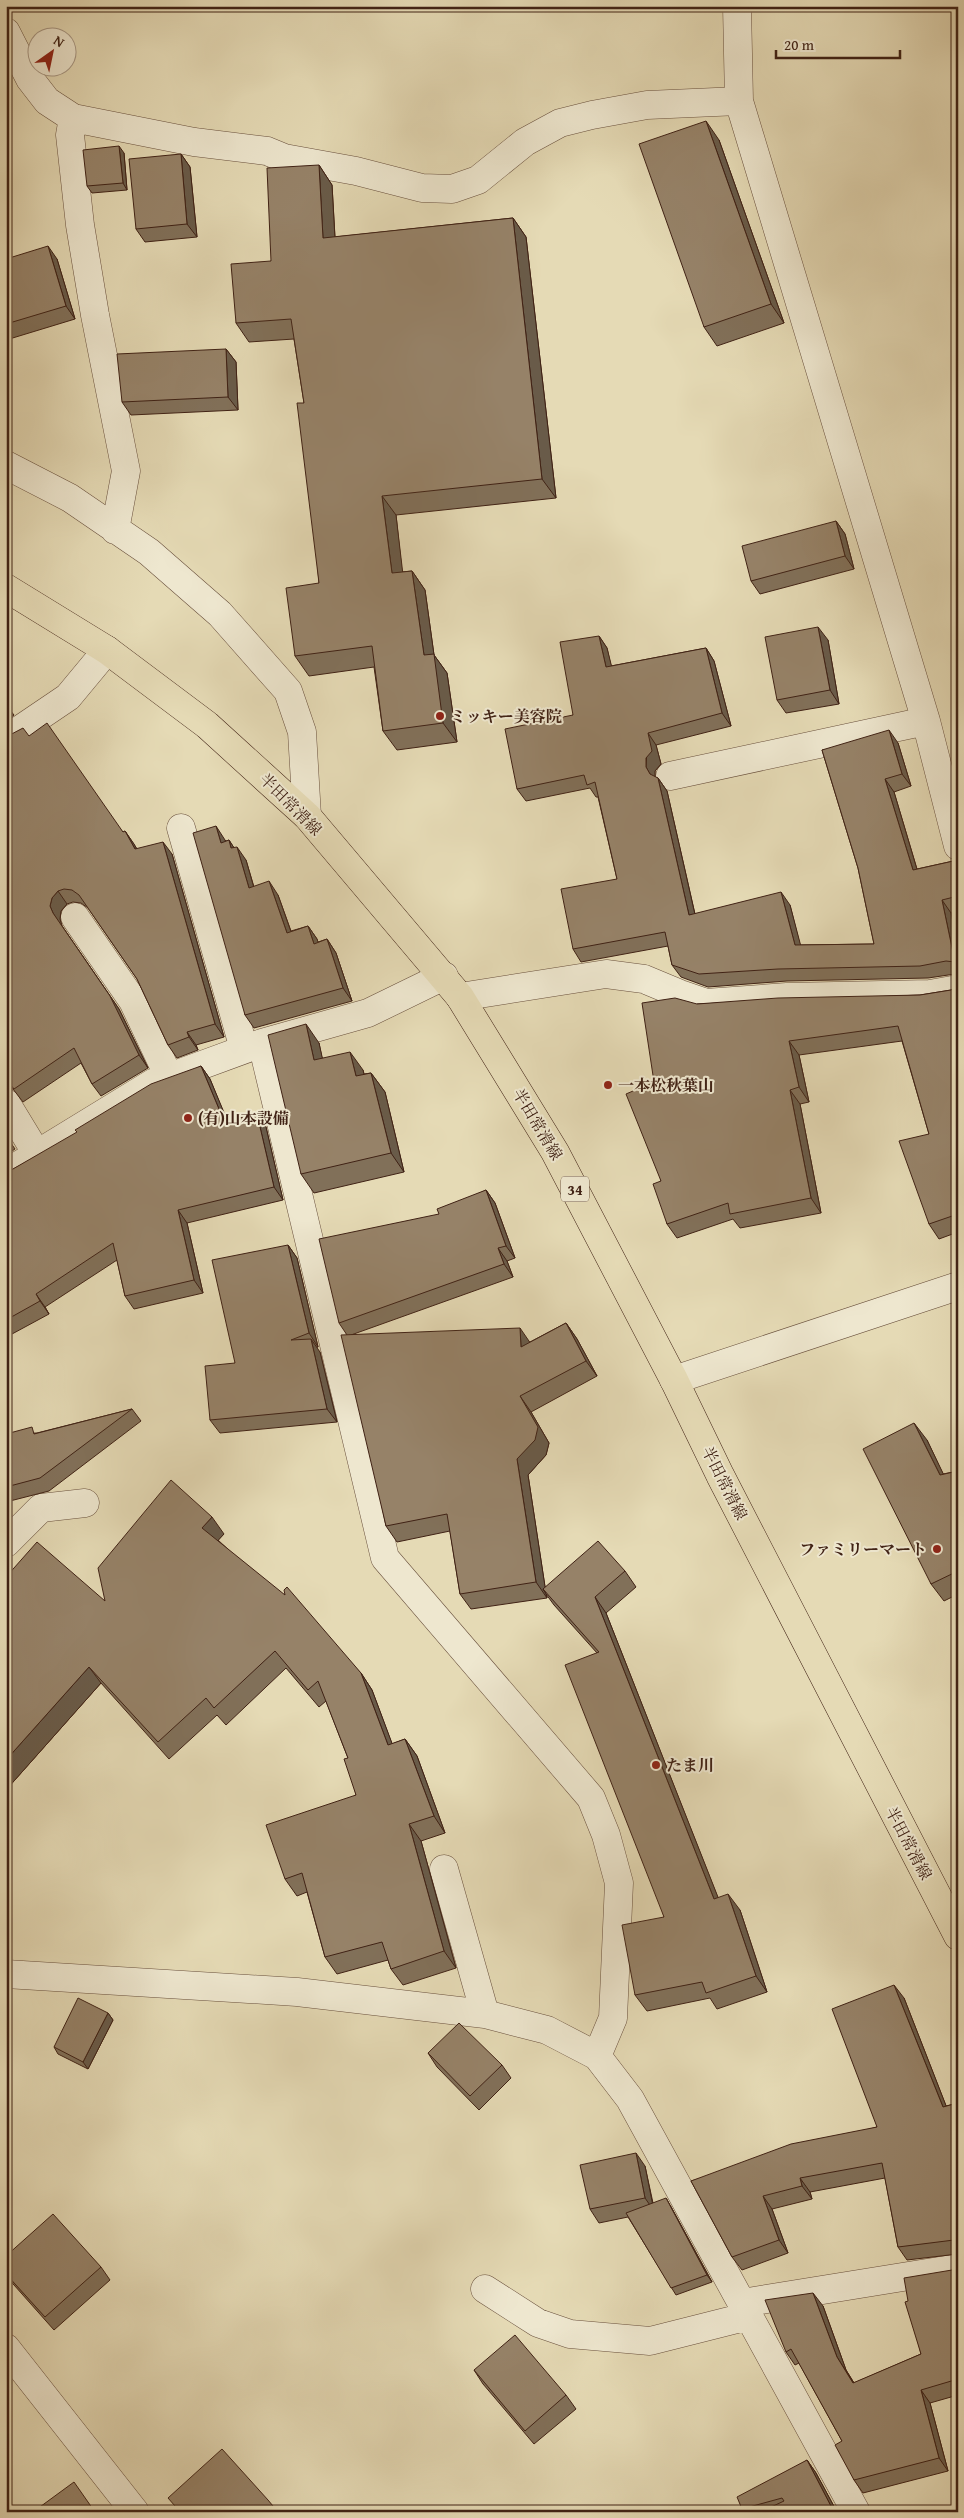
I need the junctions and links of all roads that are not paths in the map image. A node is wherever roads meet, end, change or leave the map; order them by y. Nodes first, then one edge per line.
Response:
1 (737, 6) edge
2 (6, 32) edge
3 (740, 100) junction
4 (73, 118) junction
5 (6, 465) edge
6 (116, 530) junction
7 (6, 588) edge
8 (107, 650) junction
9 (926, 722) junction
10 (6, 739) edge
11 (670, 776) dead end
12 (307, 816) junction
13 (181, 828) dead end
14 (958, 846) edge
15 (75, 917) dead end
16 (452, 986) junction
17 (958, 989) edge
18 (253, 1046) junction
19 (169, 1077) junction
20 (6, 1102) edge
21 (37, 1154) junction
22 (6, 1173) edge
23 (958, 1286) edge
24 (674, 1380) junction
25 (85, 1504) dead end
26 (6, 1543) edge
27 (444, 1869) dead end
28 (958, 1936) edge
29 (6, 1974) edge
30 (485, 2014) junction
31 (597, 2056) junction
32 (958, 2268) edge
33 (485, 2289) dead end
34 (745, 2310) junction
35 (6, 2348) edge
36 (135, 2512) edge
37 (856, 2512) edge

1 - 3 street
2 - 4 street
3 - 4 street
3 - 9 street
4 - 6 street
5 - 6 street
6 - 12 street
7 - 8 main road, 半田常滑線 / 34
8 - 10 street
8 - 12 main road, 半田常滑線 / 34
9 - 11 street
9 - 14 street
12 - 16 main road, 半田常滑線 / 34
13 - 18 street
15 - 19 street
16 - 17 street
16 - 18 street
16 - 24 main road, 半田常滑線 / 34
18 - 19 street
18 - 31 street
19 - 21 street
20 - 21 street
21 - 22 street
23 - 24 street
24 - 28 main road, 半田常滑線 / 34
25 - 26 street
27 - 30 street
29 - 30 street
30 - 31 street
31 - 34 street
32 - 34 street
33 - 34 street
34 - 37 street
35 - 36 street

